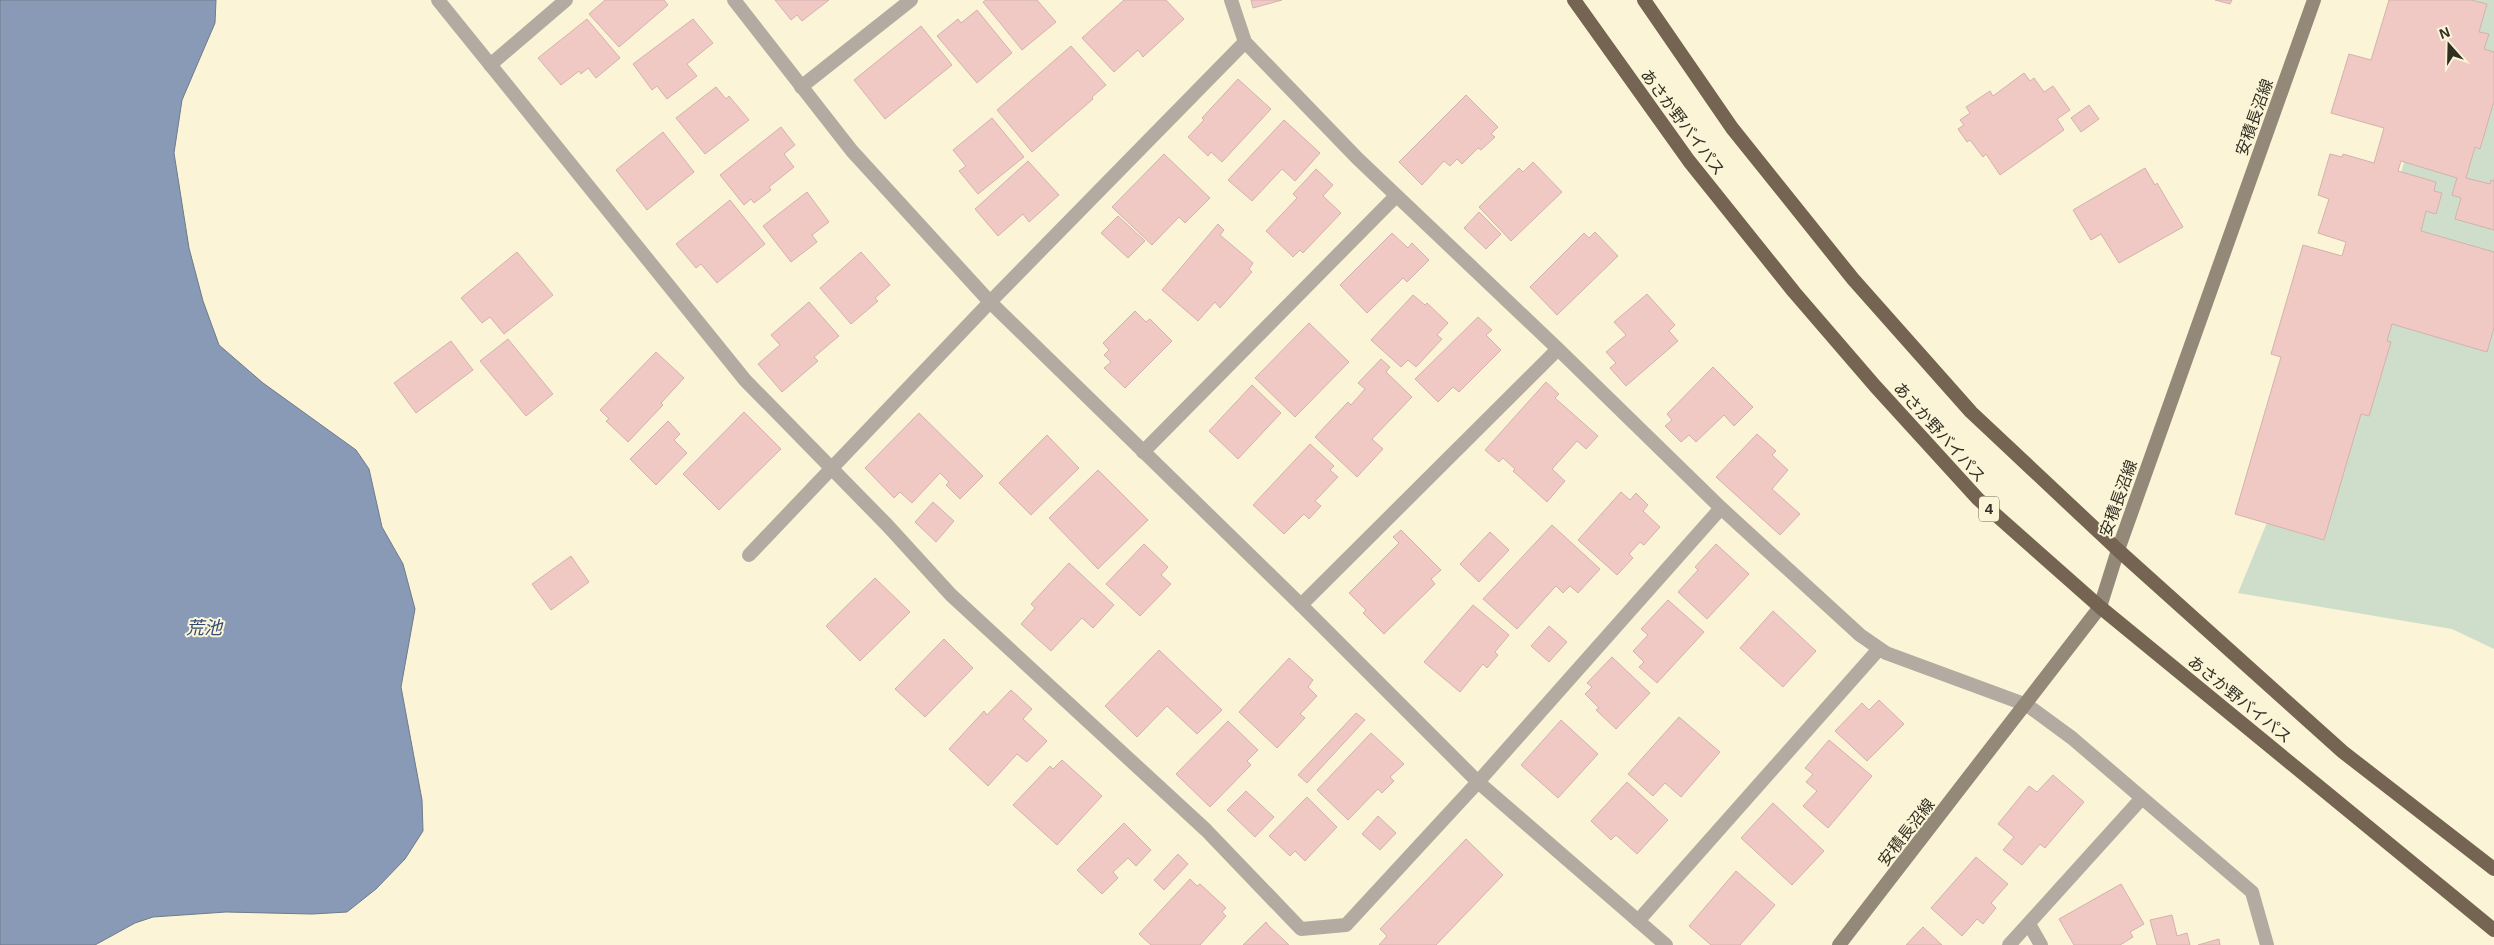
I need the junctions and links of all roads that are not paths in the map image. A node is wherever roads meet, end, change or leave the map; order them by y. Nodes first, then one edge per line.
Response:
1 (438, 0) edge
2 (566, 0) edge
3 (734, 0) edge
4 (911, 0) edge
5 (1231, 0) edge
6 (1574, 0) edge
7 (1644, 0) edge
8 (2314, 0) edge
9 (1245, 42) junction
10 (490, 65) junction
11 (801, 87) junction
12 (1396, 196) junction
13 (990, 302) junction
14 (1558, 348) junction
15 (1143, 452) junction
16 (832, 468) junction
17 (1721, 508) junction
18 (2118, 550) junction
19 (749, 555) dead end
20 (1301, 605) junction
21 (2100, 607) junction
22 (1880, 649) junction
23 (2027, 705) junction
24 (1478, 782) junction
25 (2142, 798) junction
26 (2494, 869) edge
27 (1638, 921) junction
28 (2029, 924) junction
29 (2494, 930) edge
30 (1666, 945) edge
31 (1839, 945) edge
32 (2009, 945) edge
33 (2042, 945) edge
34 (2267, 945) edge

1 - 10 street
2 - 10 street
3 - 11 street
4 - 11 street
5 - 9 street
6 - 21 highway, あさか野バイパス / 4
7 - 18 highway, あさか野バイパス
8 - 18 main road, 安積長沼線
9 - 12 street
9 - 13 street
10 - 16 street
11 - 13 street
12 - 14 street
12 - 15 street
13 - 15 street
13 - 16 street
14 - 17 street
14 - 20 street
15 - 20 street
16 - 19 street
16 - 24 street
17 - 22 street
17 - 24 street
18 - 21 main road, 安積長沼線
18 - 26 highway, あさか野バイパス
20 - 24 street
21 - 23 main road, 安積長沼線
21 - 29 highway, あさか野バイパス / 4
22 - 23 street
22 - 27 street
23 - 25 street
23 - 31 main road, 安積長沼線
24 - 27 street
25 - 28 street
25 - 34 street
27 - 30 street
28 - 32 street
28 - 33 street

